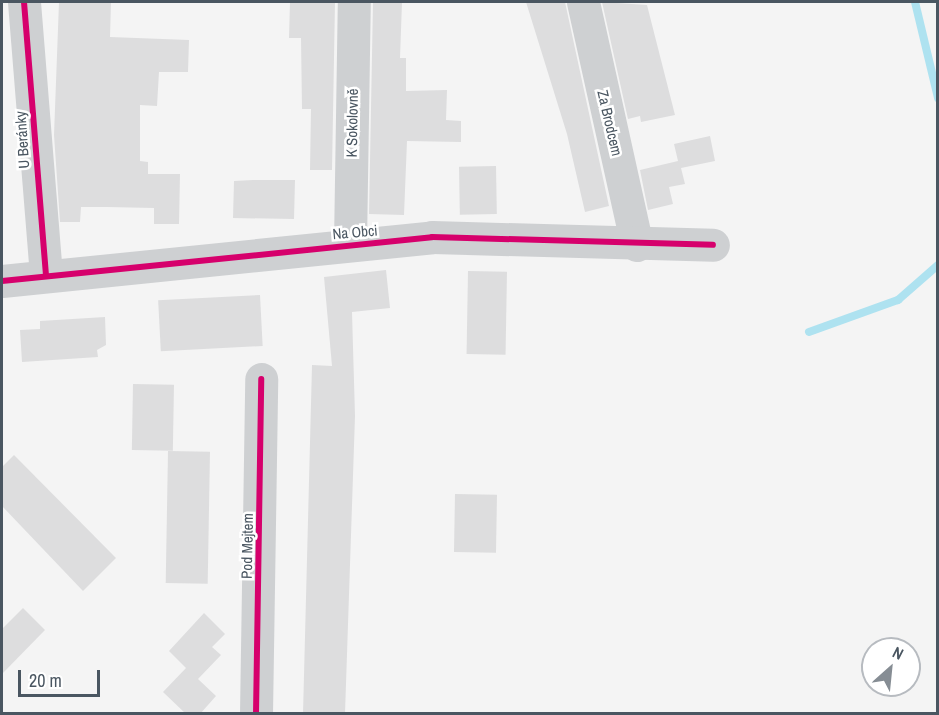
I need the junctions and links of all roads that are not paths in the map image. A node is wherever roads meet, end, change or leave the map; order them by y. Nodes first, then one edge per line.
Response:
1 (24, 2) edge
2 (354, 2) edge
3 (583, 2) edge
4 (350, 244) junction
5 (637, 245) junction
6 (713, 245) dead end
7 (46, 276) junction
8 (2, 282) edge
9 (261, 379) dead end
10 (256, 714) edge

1 - 7 street, U Beránky
2 - 4 street, K Sokolovně
3 - 5 street, Za Brodcem
4 - 5 street, Na Obci
4 - 7 street, Na Obci
5 - 6 street, Na Obci
7 - 8 street, Na Obci
9 - 10 street, Pod Mejtem

